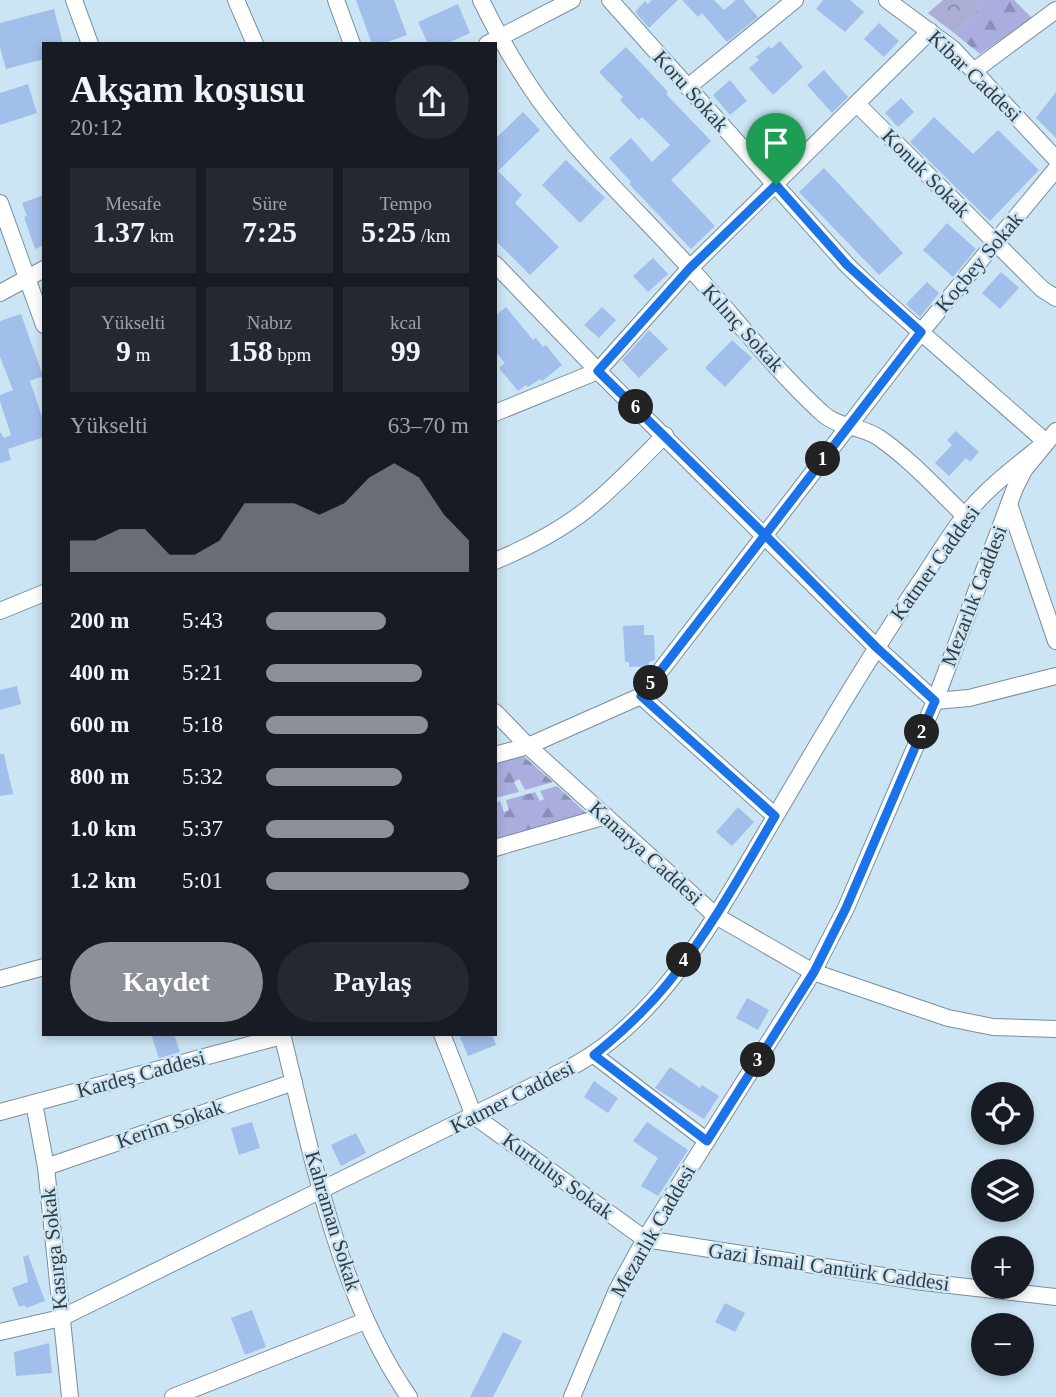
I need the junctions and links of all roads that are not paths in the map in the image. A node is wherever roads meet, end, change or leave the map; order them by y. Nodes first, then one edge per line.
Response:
1 (74, 0) edge
2 (236, 0) edge
3 (336, 0) edge
4 (481, 0) edge
5 (572, 0) edge
6 (610, 0) edge
7 (795, 0) edge
8 (887, 0) edge
9 (1056, 10) edge
10 (930, 31) junction
11 (493, 41) edge
12 (89, 42) edge
13 (254, 42) edge
14 (351, 42) edge
15 (497, 46) edge
16 (975, 70) junction
17 (688, 87) junction
18 (857, 104) junction
19 (1056, 159) edge
20 (1056, 169) edge
21 (776, 185) junction
22 (0, 203) edge
23 (996, 242) junction
24 (497, 266) edge
25 (690, 268) junction
26 (42, 270) edge
27 (28, 278) junction
28 (0, 293) edge
29 (1056, 298) edge
30 (42, 315) edge
31 (921, 332) junction
32 (598, 371) junction
33 (497, 412) edge
34 (849, 425) junction
35 (665, 435) junction
36 (1051, 436) edge
37 (1009, 504) junction
38 (965, 516) junction
39 (765, 535) junction
40 (497, 560) edge
41 (42, 594) edge
42 (0, 611) edge
43 (1056, 641) edge
44 (876, 647) junction
45 (1056, 676) edge
46 (641, 696) junction
47 (935, 701) junction
48 (497, 714) edge
49 (528, 746) junction
50 (497, 754) edge
51 (606, 816) junction
52 (775, 816) junction
53 (497, 847) edge
54 (716, 916) junction
55 (42, 968) edge
56 (814, 972) junction
57 (0, 979) edge
58 (1056, 1029) edge
59 (278, 1036) edge
60 (282, 1036) edge
61 (443, 1036) edge
62 (594, 1055) junction
63 (294, 1082) junction
64 (34, 1103) junction
65 (0, 1112) edge
66 (474, 1116) junction
67 (707, 1141) junction
68 (46, 1167) junction
69 (321, 1191) junction
70 (645, 1239) junction
71 (1056, 1297) edge
72 (61, 1318) junction
73 (365, 1321) junction
74 (0, 1332) edge
75 (70, 1397) edge
76 (173, 1397) edge
77 (409, 1397) edge
78 (572, 1397) edge

1 - 12 street
2 - 13 street
3 - 14 street
4 - 11 street, Kılınç Sokak
5 - 11 street
6 - 17 street, Koru Sokak
7 - 17 street
8 - 10 street, Kibar Caddesi
9 - 16 street
10 - 16 street, Kibar Caddesi
10 - 18 street
15 - 25 street, Kılınç Sokak
16 - 19 street, Kibar Caddesi
17 - 21 street, Koru Sokak
18 - 21 street
18 - 23 street, Konuk Sokak
20 - 23 street, Koçbey Sokak
21 - 25 street
21 - 31 street, Koru Sokak
22 - 27 street
23 - 29 street, Konuk Sokak
23 - 31 street, Koçbey Sokak
24 - 32 street
25 - 32 street
25 - 34 street, Kılınç Sokak
26 - 27 street
27 - 28 street
27 - 30 street
31 - 34 street, Koçbey Sokak
31 - 36 street, Koru Sokak
32 - 33 street
32 - 35 street
34 - 38 street, Kılınç Sokak
34 - 39 street, Koçbey Sokak
35 - 39 street
35 - 40 street
36 - 37 street, Mezarlık Caddesi
36 - 38 street, Katmer Caddesi
37 - 43 street
37 - 47 street, Mezarlık Caddesi
38 - 44 street, Katmer Caddesi
39 - 44 street
39 - 46 street, Koçbey Sokak
41 - 42 street
44 - 47 street
44 - 52 street, Katmer Caddesi
45 - 47 street
46 - 49 street, Koçbey Sokak
46 - 52 street
47 - 56 street, Mezarlık Caddesi
48 - 49 street, Kanarya Caddesi
49 - 50 street, Koçbey Sokak
49 - 51 street, Kanarya Caddesi
51 - 53 street
51 - 54 street, Kanarya Caddesi
52 - 54 street, Katmer Caddesi
54 - 56 street, Kanarya Caddesi
54 - 62 street, Katmer Caddesi
55 - 57 street
56 - 58 street, Kanarya Caddesi
56 - 67 street, Mezarlık Caddesi
59 - 64 street, Kardeş Caddesi
60 - 63 street, Kahraman Sokak
61 - 66 street
62 - 66 street, Katmer Caddesi
62 - 67 street
63 - 68 street, Kerim Sokak
63 - 69 street, Kahraman Sokak
64 - 65 street, Kardeş Caddesi
64 - 68 street, Kasırga Sokak
66 - 69 street, Katmer Caddesi
66 - 70 street, Kurtuluş Sokak
67 - 70 street, Mezarlık Caddesi
68 - 72 street, Kasırga Sokak
69 - 72 street, Katmer Caddesi
69 - 73 street, Kahraman Sokak
70 - 71 street, Gazi İsmail Cantürk Caddesi
70 - 78 street, Mezarlık Caddesi
72 - 74 street, Katmer Caddesi
72 - 75 street, Kasırga Sokak
73 - 76 street
73 - 77 street, Kahraman Sokak

